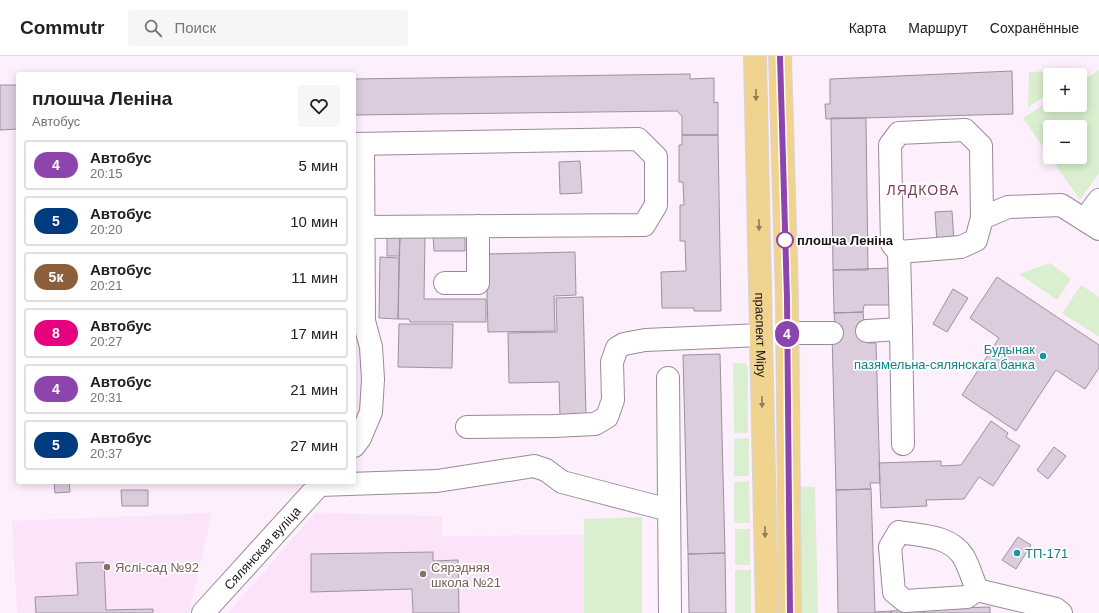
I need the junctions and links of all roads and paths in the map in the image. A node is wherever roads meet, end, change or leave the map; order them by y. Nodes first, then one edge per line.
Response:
1 (755, 56) edge
2 (780, 56) edge
3 (358, 144) edge
4 (1099, 200) edge
5 (982, 218) junction
6 (1092, 224) edge
7 (363, 226) junction
8 (478, 226) junction
9 (899, 252) junction
10 (445, 283) dead end
11 (359, 321) edge
12 (901, 329) junction
13 (868, 331) tunnel mouth
14 (787, 333) junction
15 (832, 333) tunnel mouth
16 (761, 335) junction
17 (668, 378) dead end
18 (467, 427) dead end
19 (356, 443) edge
20 (903, 444) dead end
21 (356, 482) edge
22 (319, 484) edge
23 (669, 510) junction
24 (977, 590) dead end
25 (203, 613) edge
26 (670, 613) edge
27 (767, 613) edge
28 (790, 613) edge
29 (1062, 613) edge

1 -> 16 main road, праспект Міру
2 - 14 main road, праспект Міру
3 - 7 lane
3 - 8 lane
4 - 6 lane
5 - 6 lane
5 - 9 lane
5 - 9 lane
7 - 8 lane
7 - 11 lane
8 - 10 lane
9 - 12 lane
11 - 19 lane
12 - 13 lane
12 - 20 lane
14 - 15 lane
14 - 28 main road, праспект Міру
16 - 18 lane
16 -> 27 main road, праспект Міру
17 - 23 lane
21 - 23 lane
22 - 25 lane, Сялянская вуліца
23 - 26 lane
24 - 29 lane

